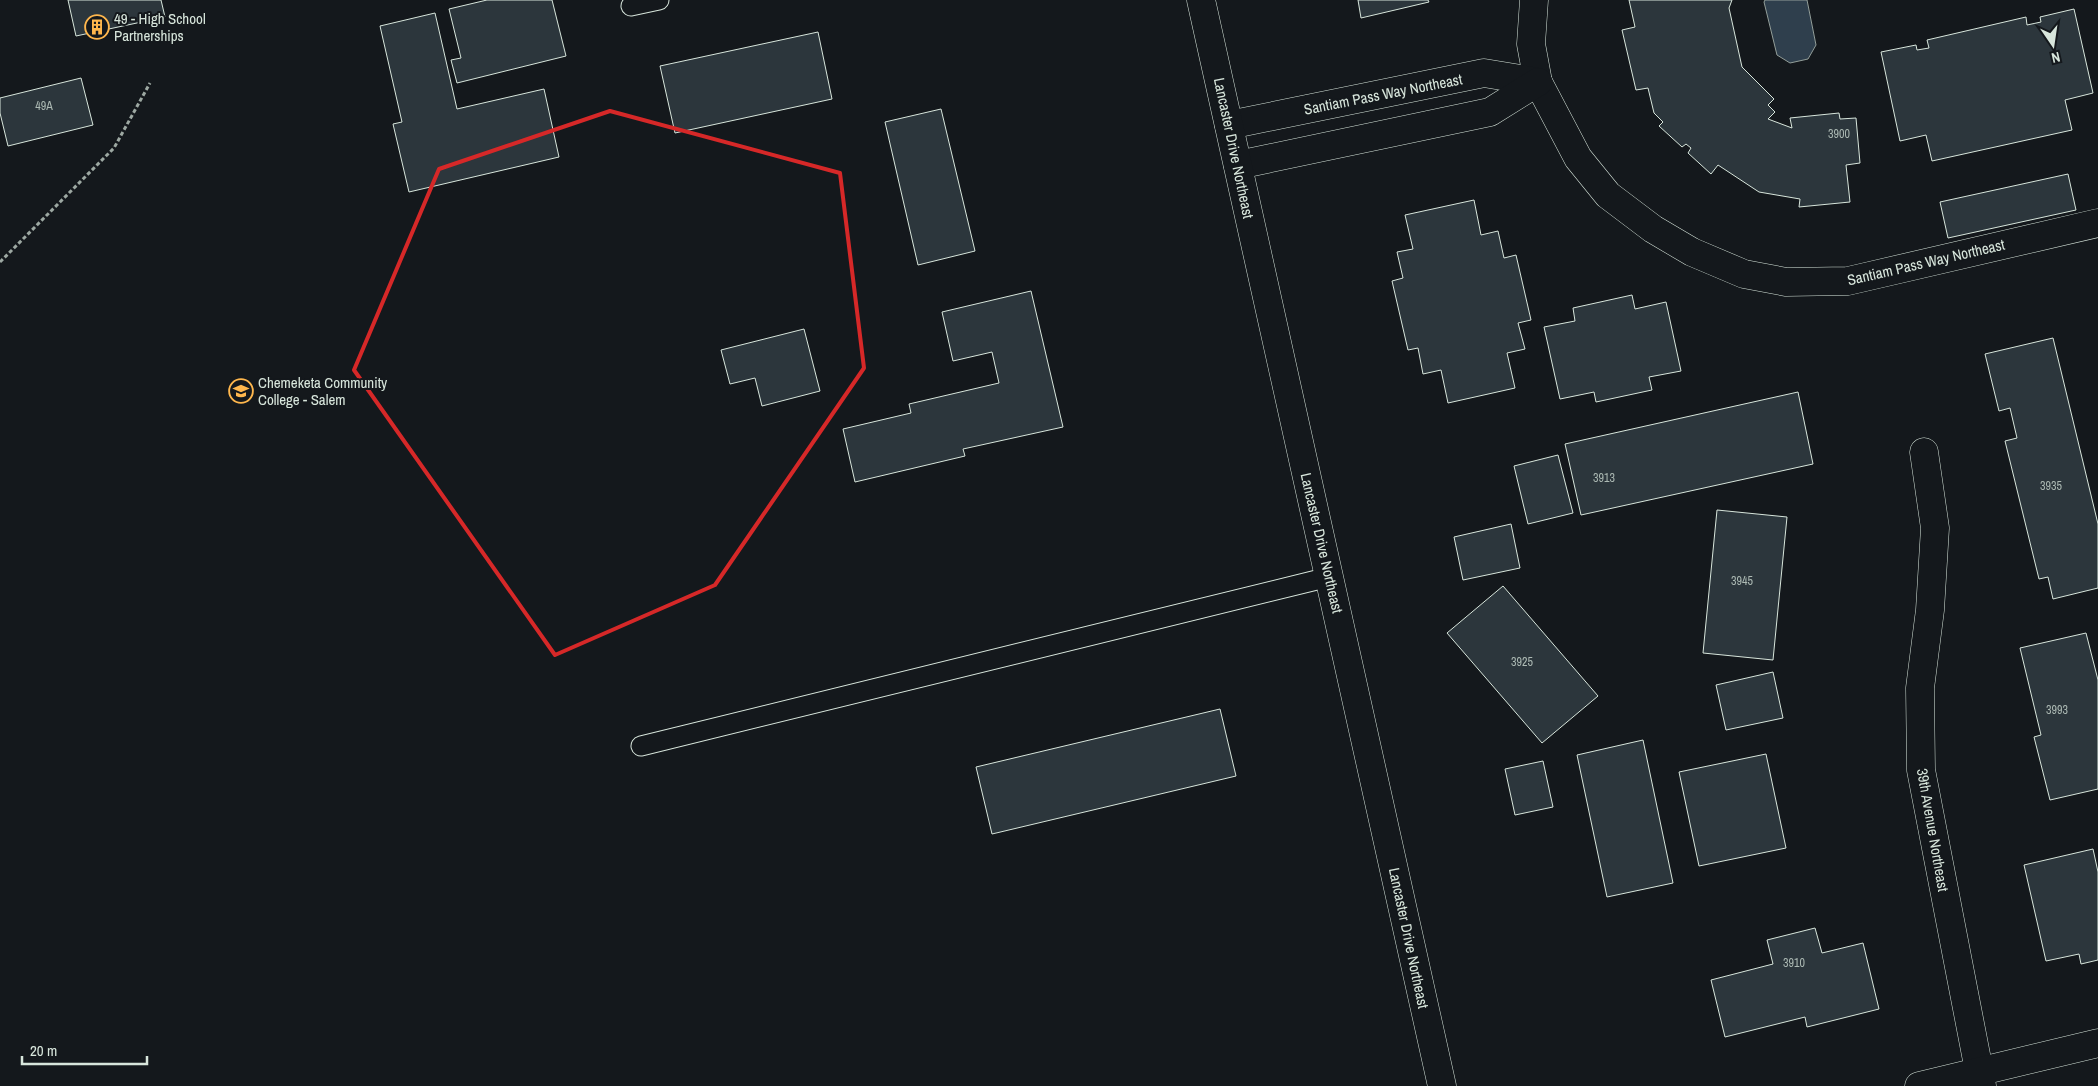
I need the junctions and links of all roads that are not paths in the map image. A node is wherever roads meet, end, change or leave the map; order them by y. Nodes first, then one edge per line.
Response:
1 (659, 0) edge
2 (1201, 0) edge
3 (1534, 0) edge
4 (631, 6) dead end
5 (1538, 82) junction
6 (1229, 125) junction
7 (1238, 165) junction
8 (2098, 222) edge
9 (1924, 452) dead end
10 (1329, 577) junction
11 (641, 746) dead end
12 (2098, 1043) edge
13 (1981, 1079) edge
14 (1442, 1086) edge
15 (1919, 1086) edge

1 - 4 lane
2 - 6 street, Lancaster Drive Northeast
3 - 5 street, Santiam Pass Way Northeast
5 - 6 street, Santiam Pass Way Northeast
5 - 7 street
5 - 8 street, Santiam Pass Way Northeast
6 - 7 street, Lancaster Drive Northeast
7 - 10 street, Lancaster Drive Northeast
9 - 13 street, 39th Avenue Northeast
10 - 11 lane
10 - 14 street, Lancaster Drive Northeast
12 - 13 street
13 - 15 street

